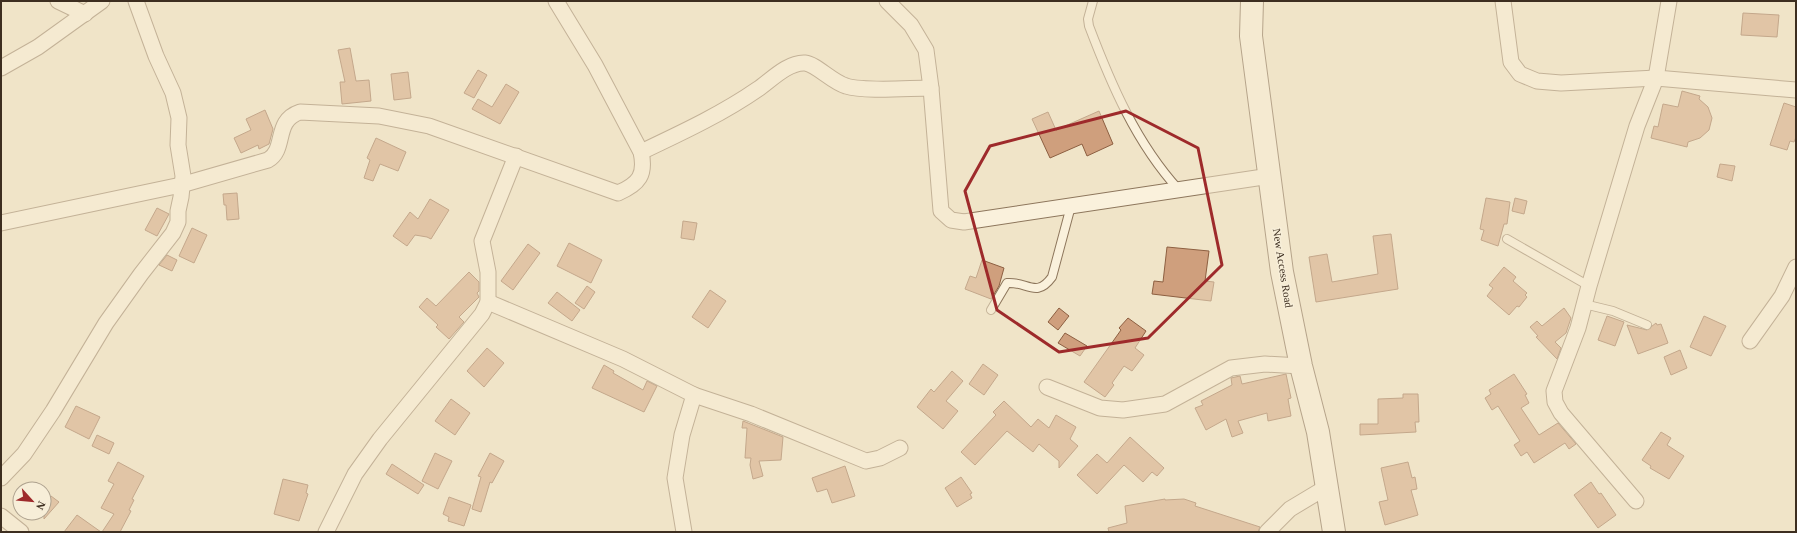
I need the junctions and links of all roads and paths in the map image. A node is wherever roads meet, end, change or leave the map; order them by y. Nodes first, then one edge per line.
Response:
1 (58, 1) edge
2 (102, 1) edge
3 (136, 1) edge
4 (556, 1) edge
5 (887, 1) edge
6 (1093, 1) edge
7 (1252, 1) edge
8 (1503, 1) edge
9 (1669, 1) edge
10 (85, 14) junction
11 (1, 68) edge
12 (1656, 78) junction
13 (931, 88) junction
14 (1796, 90) edge
15 (641, 152) junction
16 (516, 156) junction
17 (1270, 176) junction
18 (182, 186) junction
19 (1179, 190) junction
20 (1071, 206) junction
21 (1, 223) edge
22 (1508, 239) dead end
23 (1796, 267) edge
24 (1589, 286) junction
25 (488, 302) junction
26 (1584, 304) junction
27 (991, 310) dead end
28 (1647, 325) dead end
29 (1750, 341) dead end
30 (1300, 366) junction
31 (1047, 387) dead end
32 (694, 395) junction
33 (900, 448) dead end
34 (1, 478) edge
35 (1325, 488) junction
36 (1636, 501) dead end
37 (1, 516) edge
38 (21, 532) edge
39 (326, 532) edge
40 (684, 532) edge
41 (1267, 532) edge
42 (1334, 532) edge

1 - 10 street
2 - 10 street
3 - 18 street
4 - 15 street
5 - 13 street
6 - 19 lane
7 - 17 main road, New Access Road
8 - 12 street
9 - 12 street
10 - 11 street
12 - 14 street
12 - 24 street
13 - 15 street
13 - 20 street
15 - 16 street
16 - 18 street
16 - 25 street
17 - 19 street
17 - 30 main road, New Access Road
18 - 21 street
18 - 34 street
19 - 20 street
20 - 27 lane
22 - 24 lane
23 - 29 street
24 - 26 street
25 - 32 street
25 - 39 street
26 - 28 lane
26 - 36 street
30 - 31 street
30 - 35 main road, New Access Road
32 - 33 street
32 - 40 street
35 - 41 street
35 - 42 main road, New Access Road
37 - 38 street

